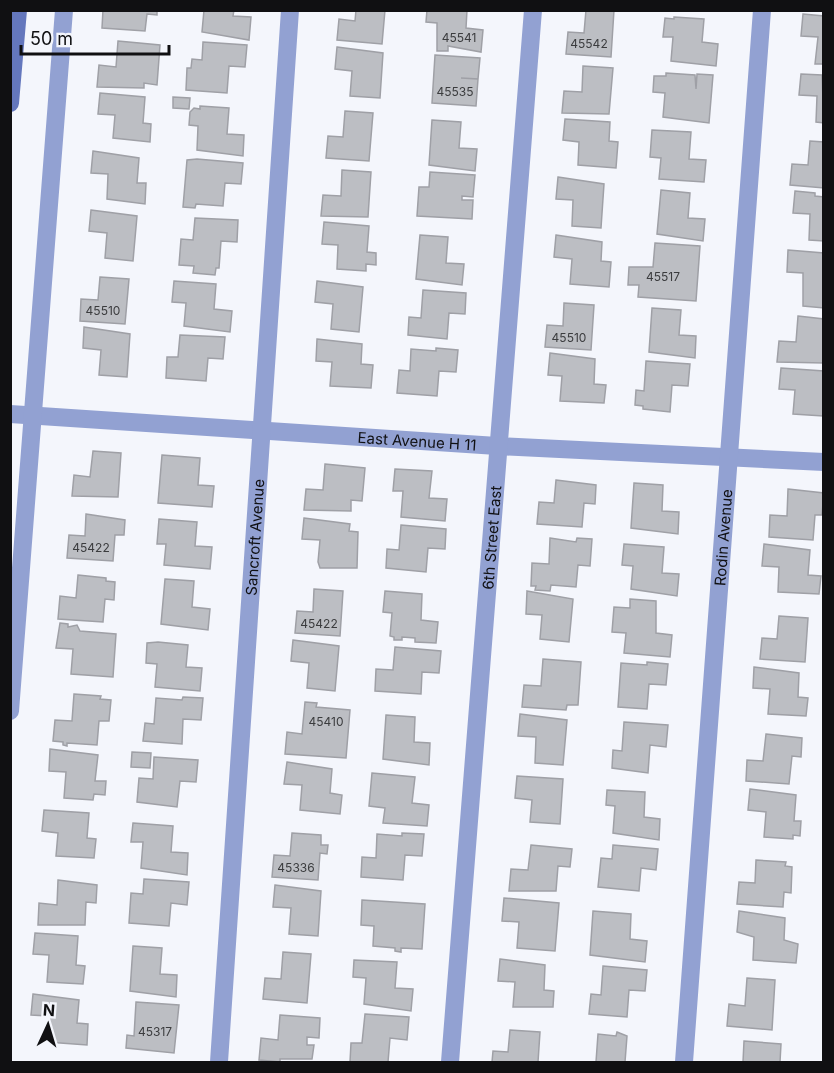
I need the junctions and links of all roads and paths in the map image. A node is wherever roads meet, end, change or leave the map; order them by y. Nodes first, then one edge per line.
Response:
1 (18, 10) edge
2 (64, 10) edge
3 (290, 10) edge
4 (532, 10) edge
5 (762, 10) edge
6 (10, 103) edge
7 (10, 414) edge
8 (33, 416) junction
9 (264, 430) junction
10 (497, 446) junction
11 (730, 456) junction
12 (824, 462) edge
13 (10, 711) edge
14 (219, 1062) edge
15 (450, 1062) edge
16 (684, 1062) edge

1 - 6 street
2 - 8 street
3 - 9 street, Sancroft Avenue
4 - 10 street, 6th Street East
5 - 11 street, Rodin Avenue
7 - 8 street, East Avenue H 11
8 - 9 street, East Avenue H 11
8 - 13 street
9 - 10 street, East Avenue H 11
9 - 14 street, Sancroft Avenue
10 - 11 street, East Avenue H 11
10 - 15 street, 6th Street East
11 - 12 street, East Avenue H 11
11 - 16 street, Rodin Avenue

